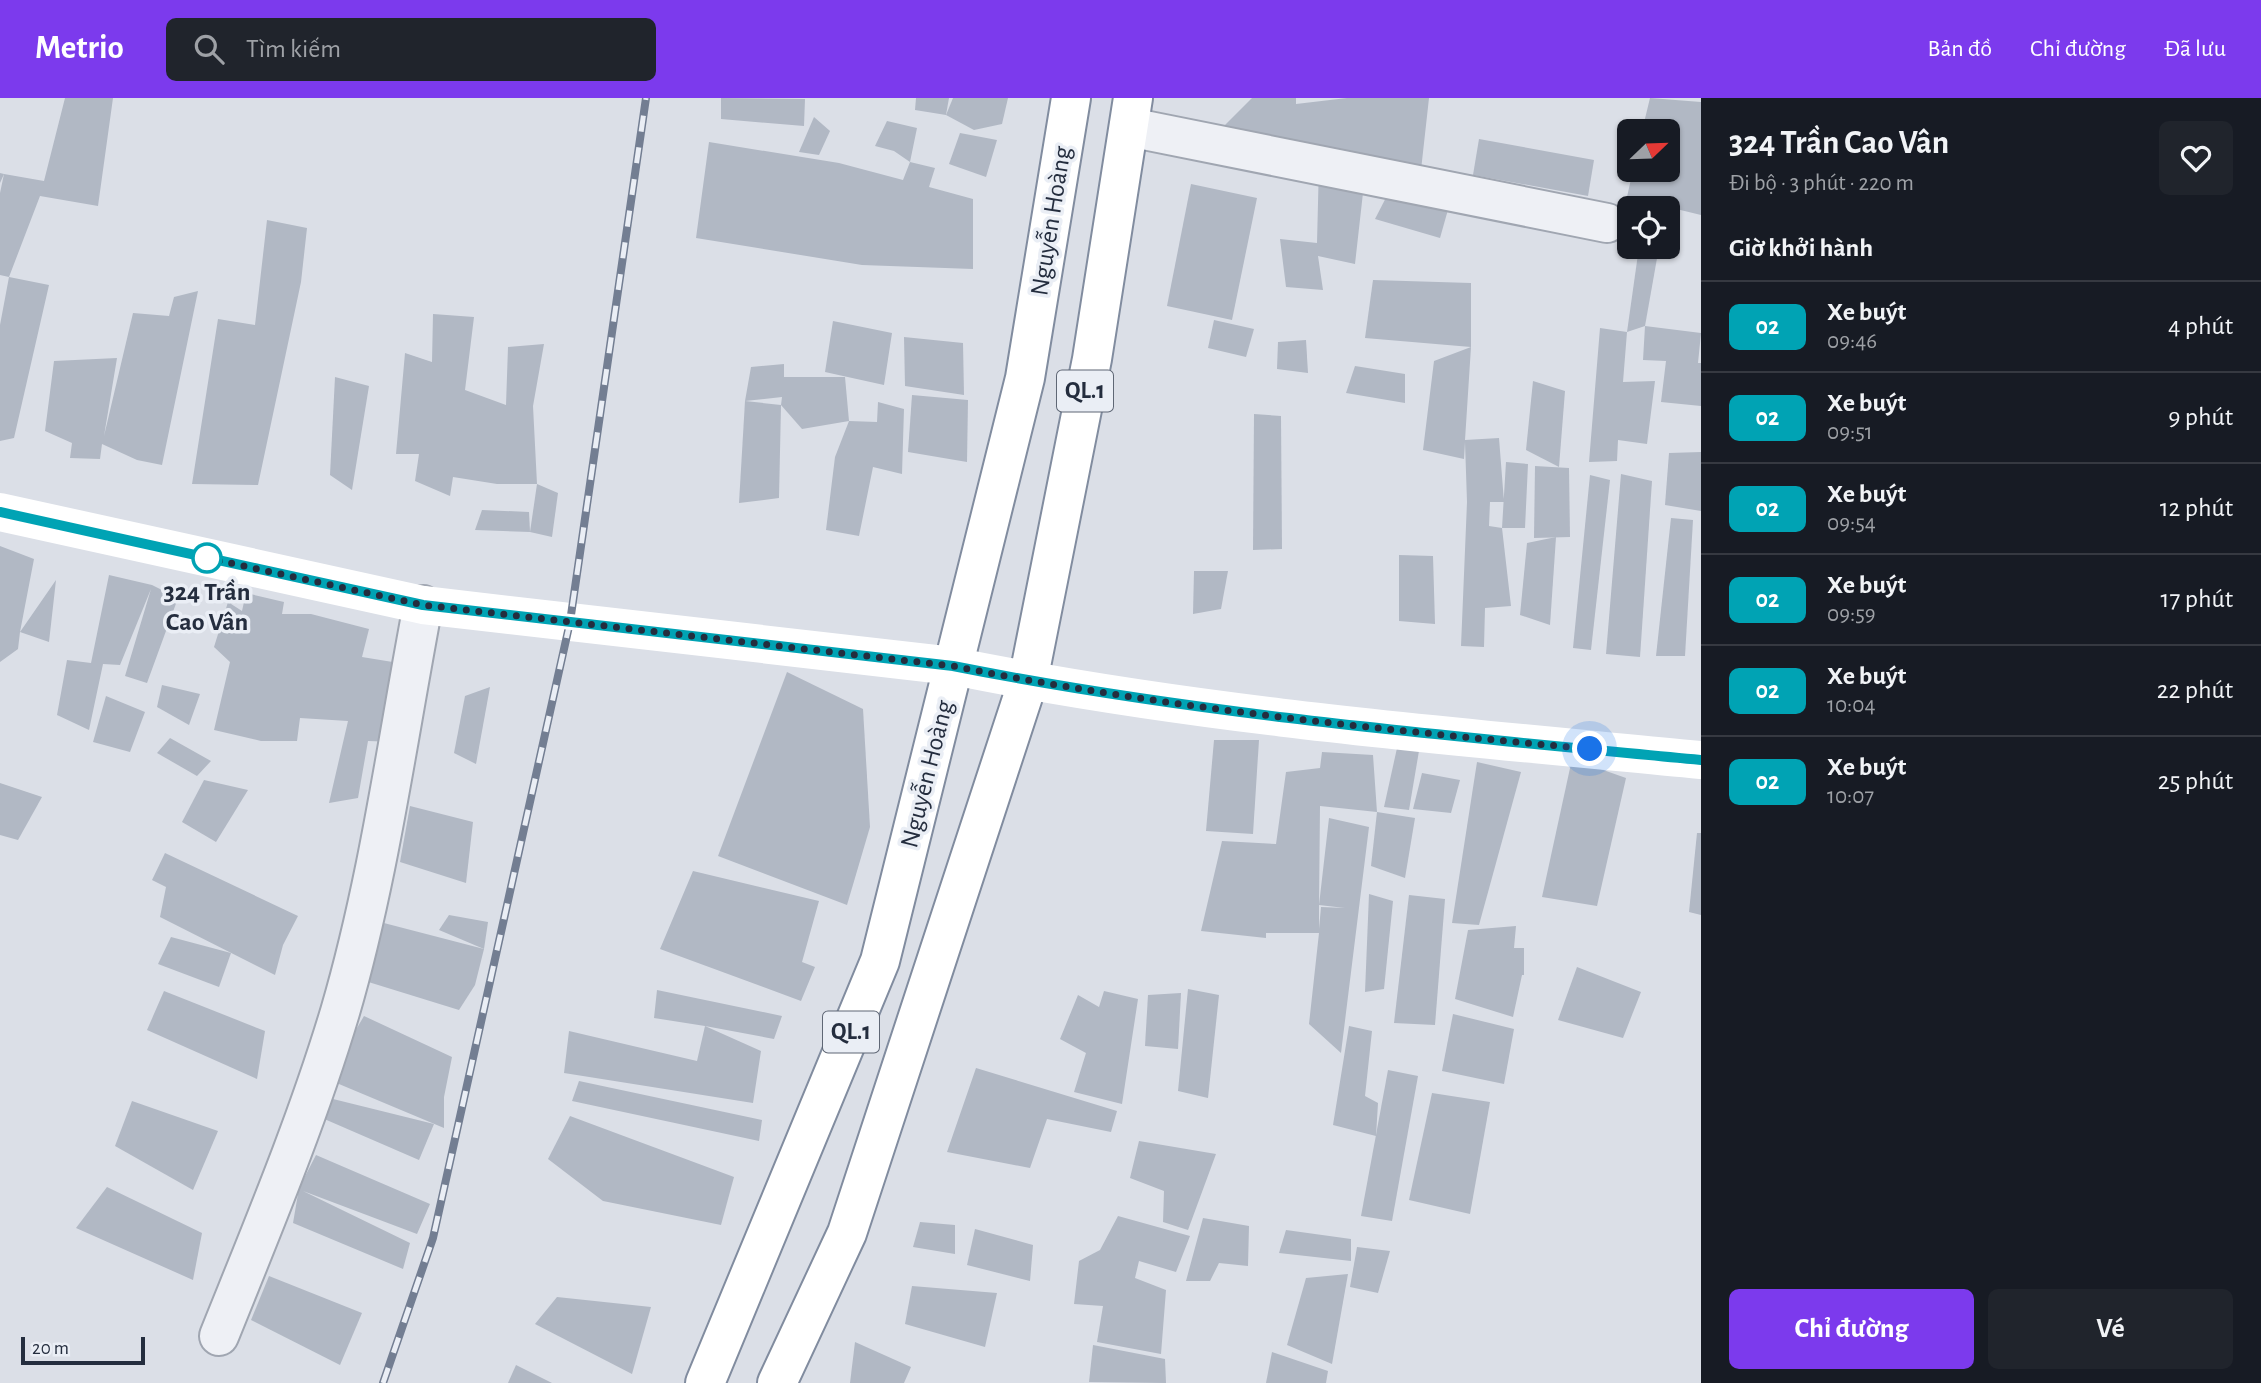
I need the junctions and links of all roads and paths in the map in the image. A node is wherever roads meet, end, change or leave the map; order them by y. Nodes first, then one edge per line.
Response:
1 (1071, 98) edge
2 (1131, 112) edge
3 (1607, 223) dead end
4 (0, 512) edge
5 (423, 605) junction
6 (953, 666) junction
7 (1028, 681) junction
8 (1701, 760) edge
9 (219, 1336) dead end
10 (705, 1383) edge
11 (777, 1383) edge

1 - 6 main road, Nguyễn Hoàng / QL.1
2 - 3 street
2 - 7 main road, QL.1
4 - 5 main road
5 - 6 main road
5 - 9 street
6 - 7 main road
6 - 10 main road, Nguyễn Hoàng / QL.1
7 - 8 main road
7 - 11 main road, QL.1

